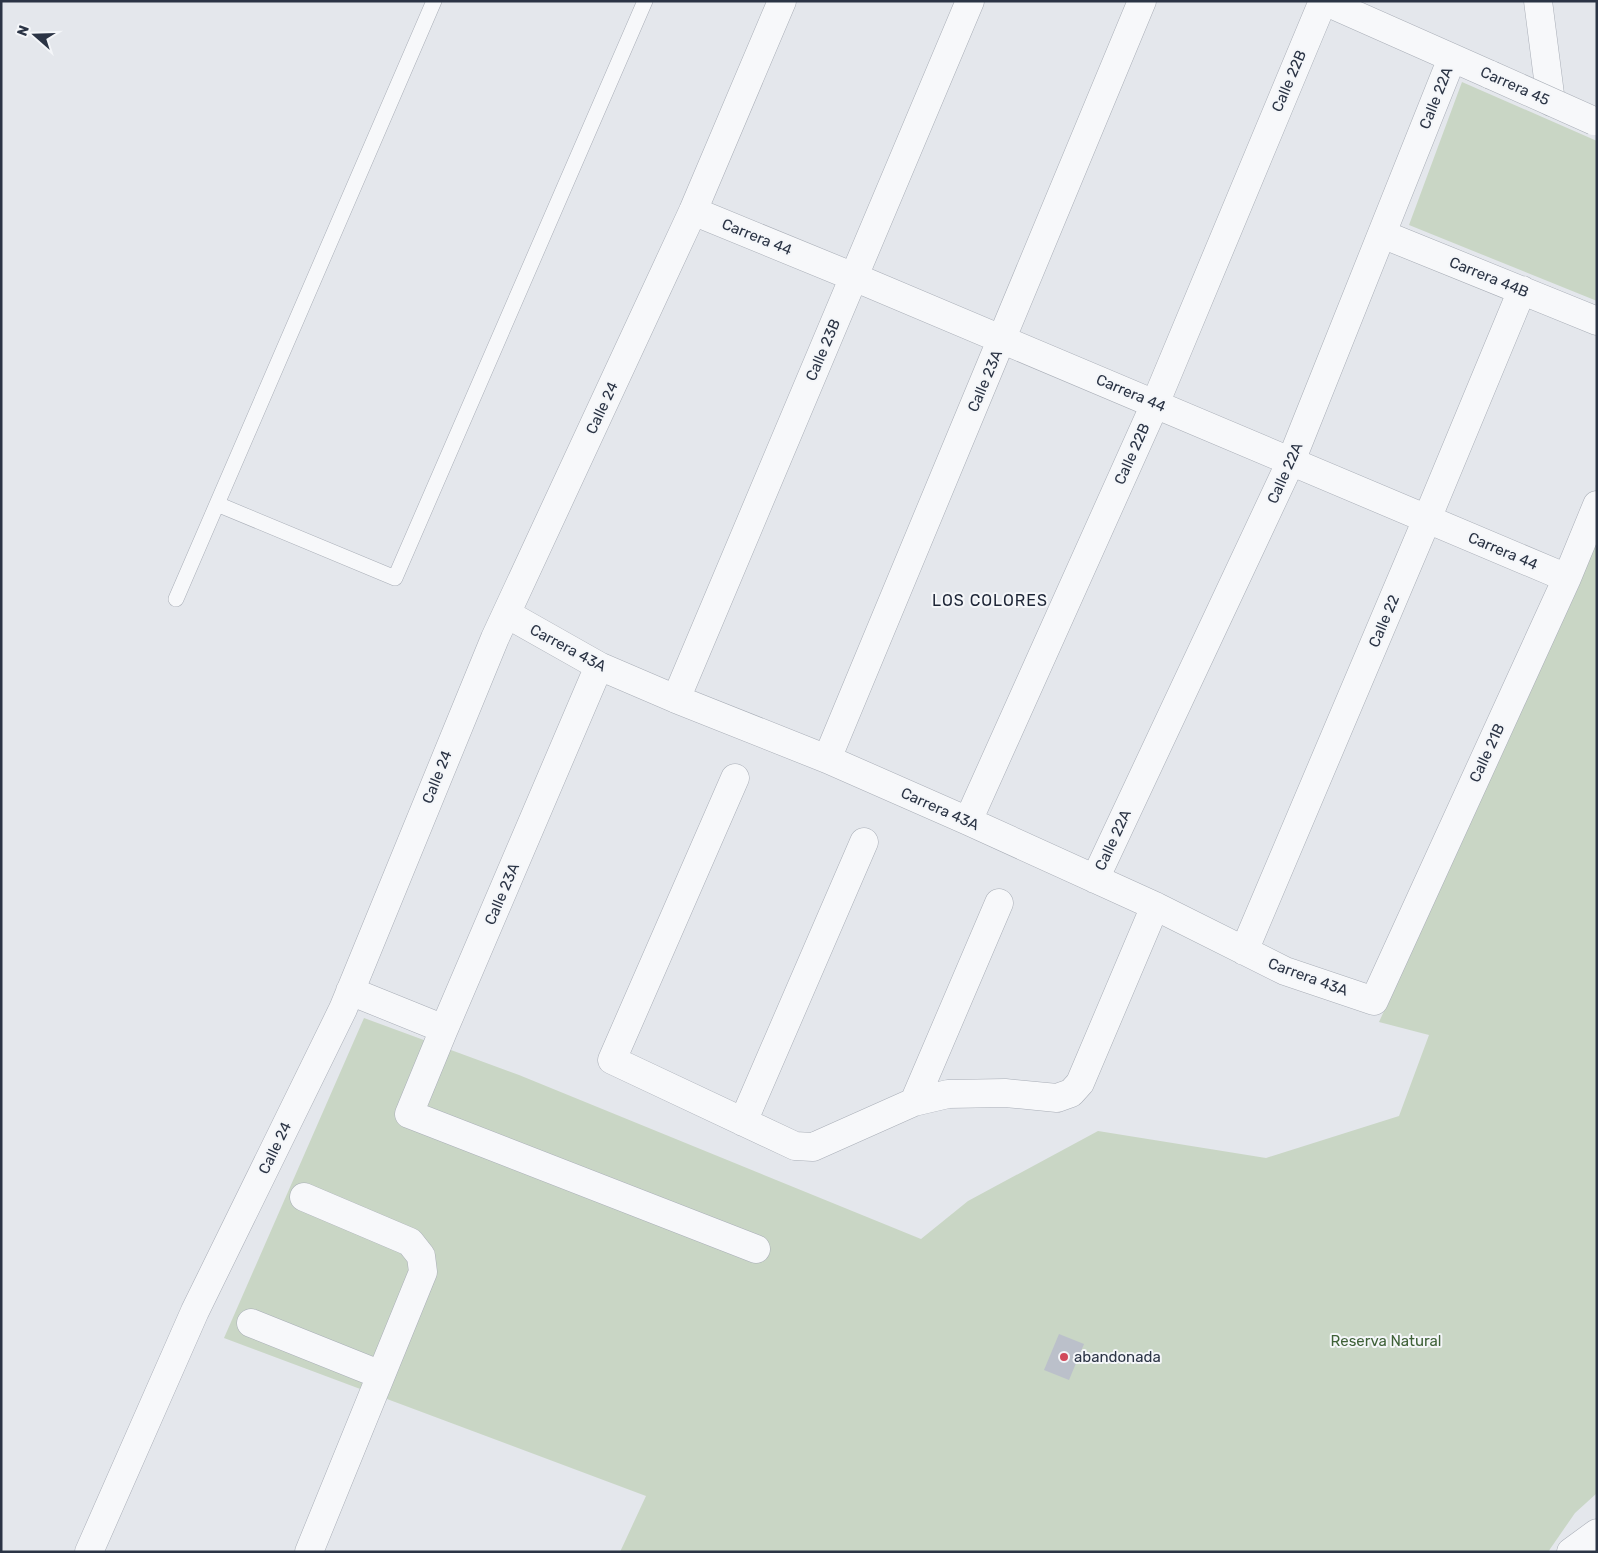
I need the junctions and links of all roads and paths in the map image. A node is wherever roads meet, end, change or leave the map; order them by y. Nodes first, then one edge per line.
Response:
1 (434, 1) edge
2 (645, 1) edge
3 (782, 1) edge
4 (970, 1) edge
5 (1142, 1) edge
6 (1323, 1) edge
7 (1538, 1) edge
8 (1452, 58) junction
9 (1551, 102) dead end
10 (1596, 121) edge
11 (693, 211) junction
12 (1382, 234) junction
13 (854, 277) junction
14 (1522, 290) junction
15 (1597, 321) edge
16 (1002, 340) junction
17 (1155, 404) junction
18 (1291, 461) junction
19 (217, 504) junction
20 (1597, 505) edge
21 (1427, 519) junction
22 (1567, 578) junction
23 (176, 599) dead end
24 (507, 614) junction
25 (599, 666) junction
26 (676, 699) junction
27 (827, 759) junction
28 (734, 778) dead end
29 (968, 822) junction
30 (864, 842) dead end
31 (1095, 879) junction
32 (999, 902) dead end
33 (1155, 906) junction
34 (1244, 951) junction
35 (350, 991) junction
36 (1374, 1001) joint
37 (444, 1029) junction
38 (914, 1102) junction
39 (743, 1122) junction
40 (304, 1197) dead end
41 (756, 1249) dead end
42 (250, 1323) dead end
43 (381, 1375) junction
44 (1597, 1533) edge
45 (89, 1552) edge
46 (309, 1552) edge
47 (1571, 1552) edge

1 - 19 lane
2 - 19 lane
3 - 11 street, Calle 24
4 - 13 street, Calle 23B
5 - 16 street, Calle 23A
6 - 8 street, Carrera 45
6 - 17 street, Calle 22B
7 - 9 street
8 - 10 street, Carrera 45, bridge
8 - 12 street, Calle 22A
11 - 13 street, Carrera 44
11 - 24 street, Calle 24
12 - 14 street, Carrera 44B
12 - 18 street, Calle 22A
13 - 16 street, Carrera 44
13 - 26 street, Calle 23B
14 - 15 street, Carrera 44B
14 - 21 street, Calle 22
16 - 17 street, Carrera 44
16 - 27 street, Calle 23A
17 - 18 street, Carrera 44
17 - 29 street, Calle 22B
18 - 21 street, Carrera 44
18 - 31 street, Calle 22A
19 - 23 lane
20 - 22 street, Calle 21B
21 - 22 street, Carrera 44
21 - 34 street, Calle 22
22 - 36 street, Calle 21B
24 - 25 street, Carrera 43A
24 - 35 street, Calle 24
25 - 26 street, Carrera 43A
25 - 37 street, Calle 23A
26 - 27 street, Carrera 43A
27 - 29 street, Carrera 43A
28 - 39 street
29 - 31 street, Carrera 43A
30 - 39 street
31 - 33 street, Carrera 43A
32 - 38 street
33 - 34 street, Carrera 43A
33 - 38 street
34 - 36 street, Carrera 43A
35 - 37 street
35 - 45 street, Calle 24
37 - 41 street, Calle 23A
38 - 39 street
40 - 43 street
42 - 43 street
43 - 46 street
44 - 47 street

